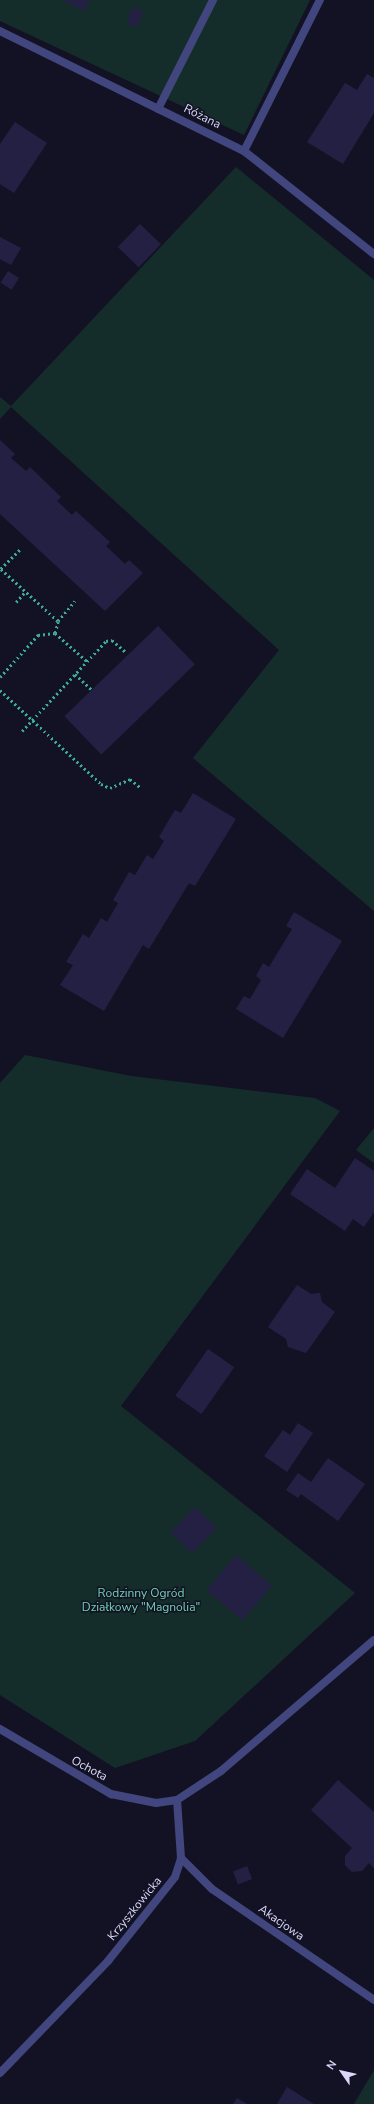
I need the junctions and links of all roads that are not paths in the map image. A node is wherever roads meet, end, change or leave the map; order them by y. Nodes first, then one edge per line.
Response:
1 (213, 0) edge
2 (320, 0) edge
3 (0, 31) edge
4 (158, 109) junction
5 (244, 151) junction
6 (374, 254) edge
7 (374, 1640) edge
8 (0, 1729) edge
9 (177, 1800) junction
10 (181, 1858) junction
11 (374, 2000) edge
12 (0, 2073) edge

1 - 4 street
2 - 5 street
3 - 4 street, Różana
4 - 5 street, Różana
5 - 6 street, Różana
7 - 9 street
8 - 9 street, Ochota
9 - 10 street, Krzyszkowicka
10 - 11 street, Akacjowa
10 - 12 street, Krzyszkowicka

